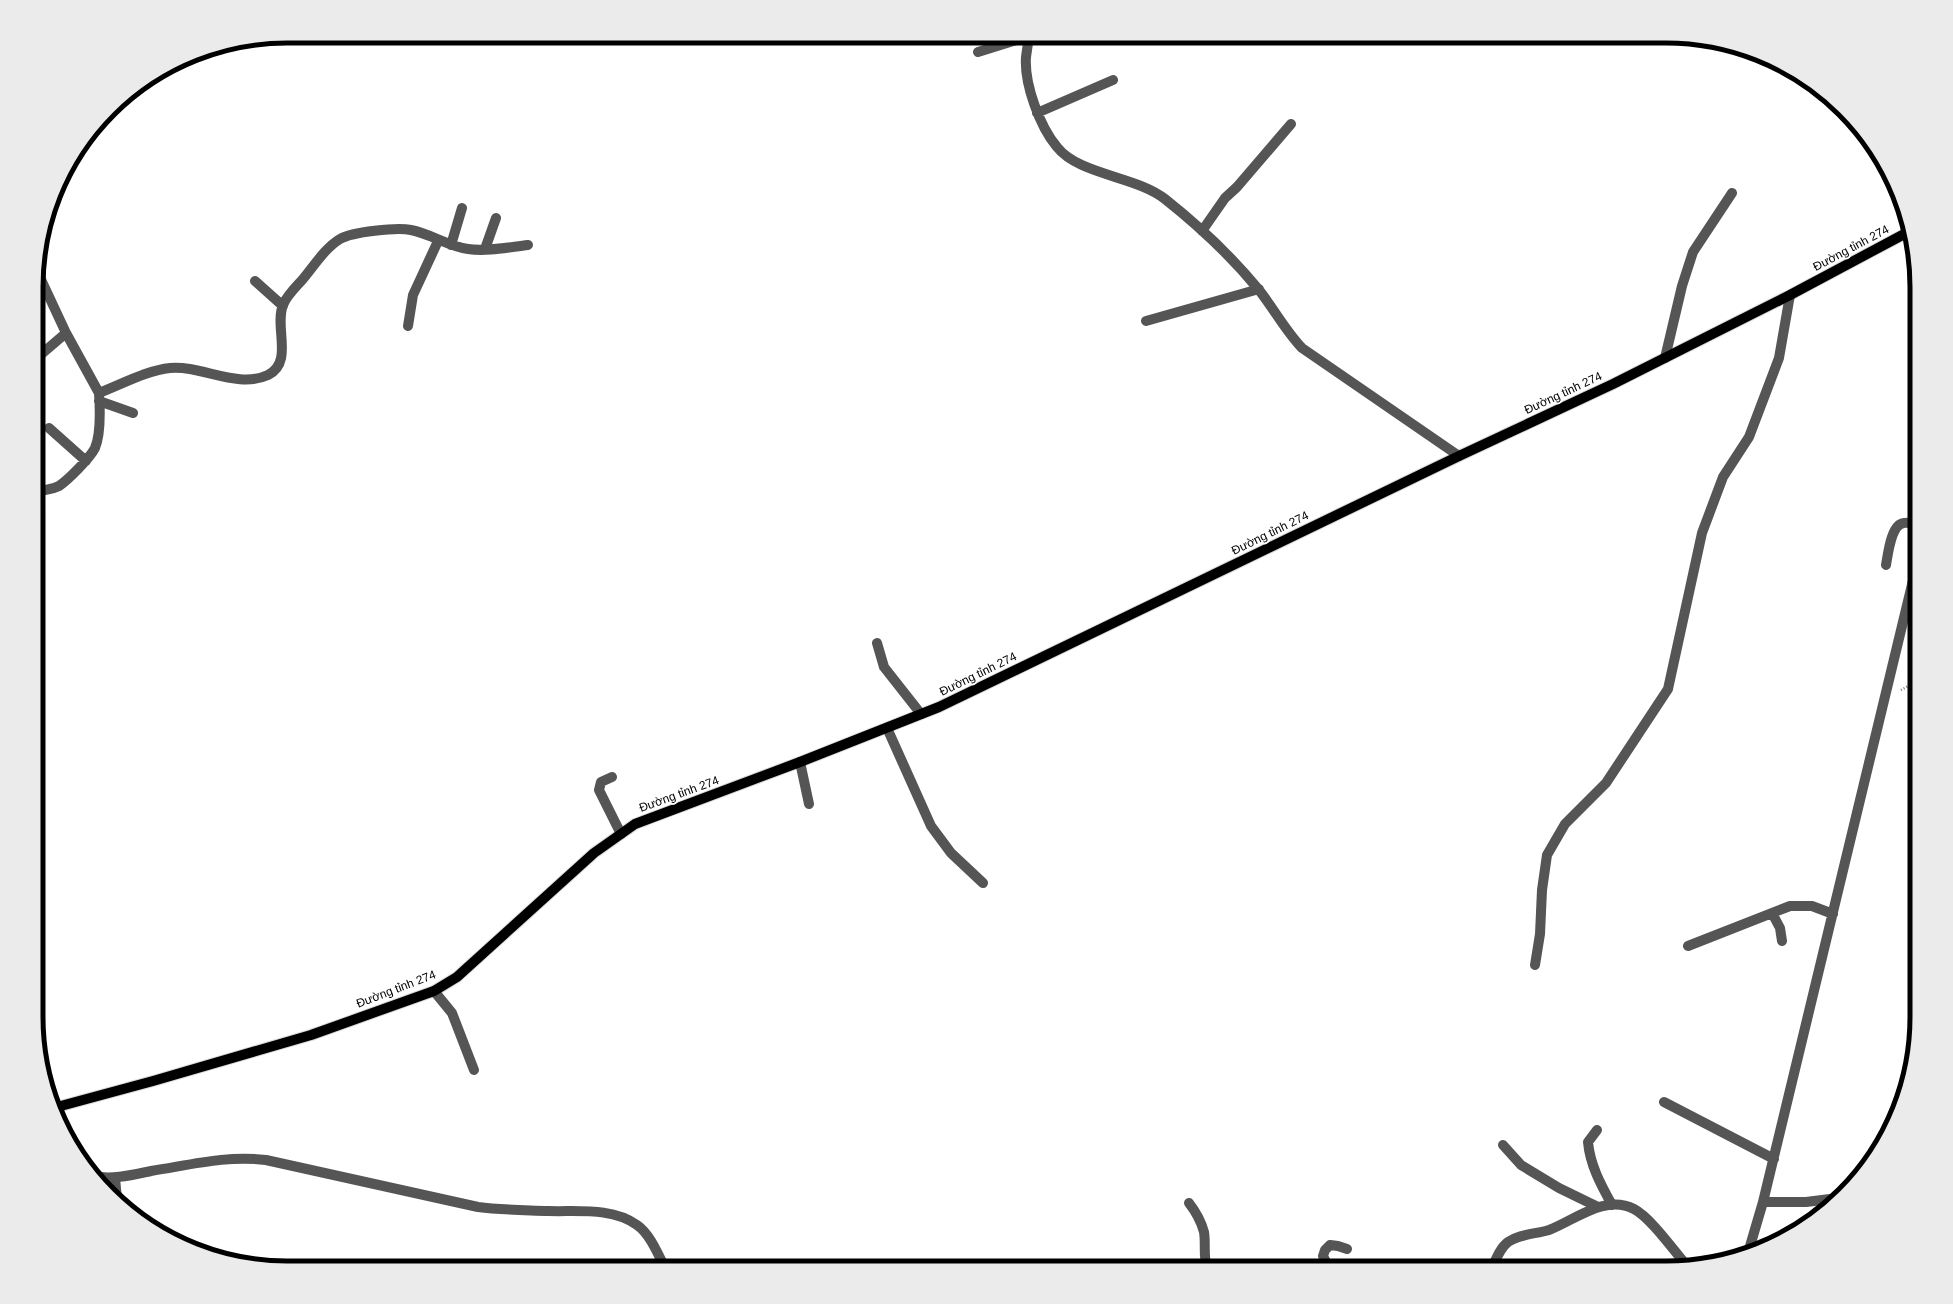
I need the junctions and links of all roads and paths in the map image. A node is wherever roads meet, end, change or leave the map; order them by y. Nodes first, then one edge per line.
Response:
1 (1007, 43) edge
2 (1028, 43) edge
3 (978, 52) dead end
4 (1113, 80) dead end
5 (1037, 113) junction
6 (1291, 124) dead end
7 (1732, 192) dead end
8 (462, 208) dead end
9 (496, 218) dead end
10 (1202, 231) junction
11 (1904, 233) edge
12 (438, 241) junction
13 (451, 245) junction
14 (528, 245) dead end
15 (485, 249) junction
16 (255, 281) dead end
17 (43, 284) edge
18 (1258, 289) junction
19 (1790, 295) junction
20 (283, 306) junction
21 (1146, 321) dead end
22 (408, 326) dead end
23 (66, 333) junction
24 (43, 353) edge
25 (1665, 358) junction
26 (99, 397) junction
27 (132, 413) dead end
28 (49, 428) dead end
29 (1459, 456) junction
30 (86, 461) junction
31 (43, 490) edge
32 (1910, 524) edge
33 (1886, 565) dead end
34 (1910, 593) edge
35 (877, 643) dead end
36 (920, 714) junction
37 (887, 728) junction
38 (800, 762) junction
39 (612, 777) dead end
40 (809, 804) dead end
41 (621, 834) junction
42 (983, 883) dead end
43 (1772, 913) junction
44 (1833, 914) junction
45 (1782, 941) dead end
46 (1688, 946) dead end
47 (1535, 965) dead end
48 (434, 991) junction
49 (474, 1070) dead end
50 (1664, 1102) dead end
51 (60, 1105) edge
52 (1597, 1130) dead end
53 (1503, 1146) dead end
54 (1774, 1158) junction
55 (102, 1177) edge
56 (115, 1178) junction
57 (116, 1192) edge
58 (1829, 1199) edge
59 (1764, 1202) junction
60 (1189, 1203) dead end
61 (1612, 1204) junction
62 (1598, 1207) junction
63 (1750, 1246) edge
64 (1347, 1249) dead end
65 (1682, 1260) edge
66 (661, 1261) edge
67 (1205, 1261) edge
68 (1326, 1261) edge
69 (1496, 1261) edge

1 - 3 street
2 - 5 street
4 - 5 street
5 - 10 street
6 - 10 street
7 - 25 street
8 - 13 street
9 - 15 street
10 - 18 street
11 - 19 main road, Đường tỉnh 274
12 - 13 street
12 - 20 street
12 - 22 street
13 - 15 street
14 - 15 street
16 - 20 street
17 - 23 street
18 - 21 street
18 - 29 street
19 - 25 main road, Đường tỉnh 274
19 - 47 street
20 - 26 street
23 - 24 street
23 - 26 street
25 - 29 main road, Đường tỉnh 274
26 - 27 street
26 - 30 street
28 - 30 street
29 - 36 main road, Đường tỉnh 274
30 - 31 street
32 - 33 street
34 - 44 street
35 - 36 street
36 - 37 main road, Đường tỉnh 274
37 - 38 main road, Đường tỉnh 274
37 - 42 street
38 - 40 street
38 - 41 main road, Đường tỉnh 274
39 - 41 street
41 - 48 main road, Đường tỉnh 274
43 - 44 street
43 - 45 street
43 - 46 street
44 - 54 street
48 - 49 street
48 - 51 main road, Đường tỉnh 274
50 - 54 street
52 - 61 street
53 - 62 street
54 - 59 street
55 - 56 street
56 - 57 street
56 - 66 street
58 - 59 street
59 - 63 street
60 - 67 street
61 - 62 street
61 - 65 street
62 - 69 street
64 - 68 street

